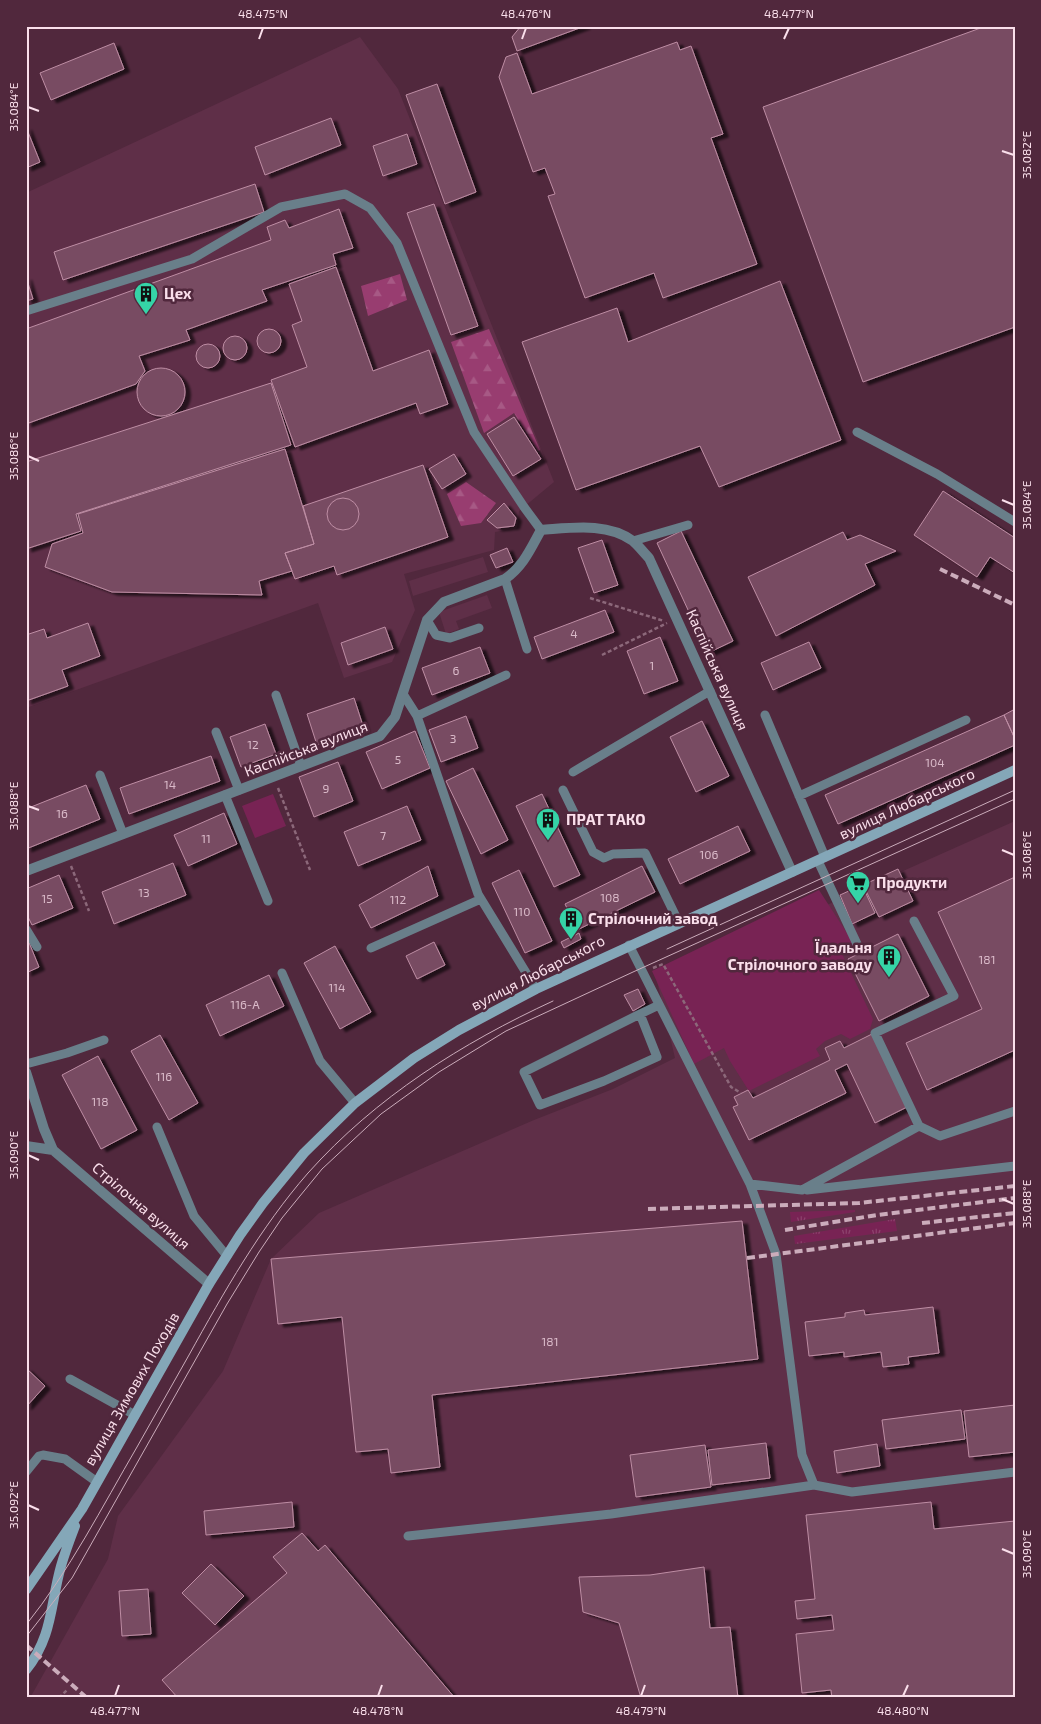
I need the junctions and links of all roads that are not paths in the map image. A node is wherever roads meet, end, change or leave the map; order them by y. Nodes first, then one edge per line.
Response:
1 (26, 311) edge
2 (857, 432) dead end
3 (1015, 522) edge
4 (688, 525) dead end
5 (541, 530) junction
6 (633, 541) junction
7 (505, 579) junction
8 (427, 620) junction
9 (479, 628) dead end
10 (527, 649) dead end
11 (506, 675) dead end
12 (710, 691) junction
13 (403, 694) junction
14 (276, 695) dead end
15 (765, 715) dead end
16 (417, 716) junction
17 (966, 720) dead end
18 (216, 732) dead end
19 (301, 766) junction
20 (1015, 770) edge
21 (573, 772) dead end
22 (100, 775) dead end
23 (239, 790) junction
24 (563, 790) dead end
25 (226, 795) junction
26 (800, 796) junction
27 (123, 834) junction
28 (822, 859) junction
29 (26, 872) edge
30 (792, 872) junction
31 (480, 899) junction
32 (268, 901) dead end
33 (914, 921) dead end
34 (679, 923) junction
35 (26, 929) edge
36 (857, 944) dead end
37 (629, 946) junction
38 (37, 947) dead end
39 (371, 948) dead end
40 (282, 973) dead end
41 (536, 989) junction
42 (659, 1005) junction
43 (640, 1014) junction
44 (104, 1040) dead end
45 (26, 1064) edge
46 (26, 1072) edge
47 (356, 1103) junction
48 (1015, 1111) edge
49 (919, 1126) junction
50 (157, 1127) dead end
51 (26, 1146) edge
52 (53, 1150) junction
53 (1015, 1166) edge
54 (750, 1184) junction
55 (802, 1190) junction
56 (227, 1256) junction
57 (209, 1284) junction
58 (70, 1379) dead end
59 (135, 1415) junction
60 (26, 1472) edge
61 (1015, 1472) edge
62 (97, 1482) junction
63 (814, 1485) junction
64 (82, 1509) junction
65 (408, 1536) dead end
66 (26, 1590) edge
67 (26, 1670) edge

1 - 5 lane
2 - 3 lane
4 - 6 lane
5 - 6 street, Каспійська вулиця
5 - 7 street, Каспійська вулиця
6 - 12 street, Каспійська вулиця
7 - 8 street, Каспійська вулиця
7 - 10 lane
8 - 9 lane
8 - 13 street, Каспійська вулиця
11 - 16 lane
12 - 21 lane
12 - 30 street, Каспійська вулиця
13 - 16 lane
13 - 19 street, Каспійська вулиця
14 - 19 lane
15 - 26 lane
16 - 31 lane
17 - 26 lane
18 - 23 lane
19 - 23 street, Каспійська вулиця
20 - 28 main road, вулиця Любарського
22 - 27 lane
23 - 25 street, Каспійська вулиця
24 - 34 lane
25 - 27 street, Каспійська вулиця
25 - 32 lane
26 - 28 lane
27 - 29 street, Каспійська вулиця
28 - 30 main road, вулиця Любарського
28 - 36 lane
30 - 34 main road, вулиця Любарського
31 - 39 lane
31 - 41 lane
33 - 49 lane
34 - 37 main road, вулиця Любарського
35 - 38 lane
37 - 41 main road, вулиця Любарського
37 - 42 lane
40 - 47 lane
41 - 47 main road, вулиця Любарського
42 - 43 lane
42 - 54 lane
43 - 43 lane
44 - 45 lane
46 - 52 street, Стрілочна вулиця
47 - 56 main road, вулиця Любарського
48 - 49 lane
49 - 55 lane
50 - 56 lane
51 - 52 street
52 - 57 street, Стрілочна вулиця
53 - 55 lane
54 - 55 lane
54 - 63 lane
56 - 57 main road, вулиця Любарського
57 - 59 main road, вулиця Зимових Походів
58 - 59 lane
59 - 62 main road, вулиця Зимових Походів
60 - 62 lane
61 - 63 lane
62 - 64 main road, вулиця Зимових Походів
63 - 65 lane
64 - 66 main road, вулиця Зимових Походів
64 - 67 main road, вулиця Зимових Походів

